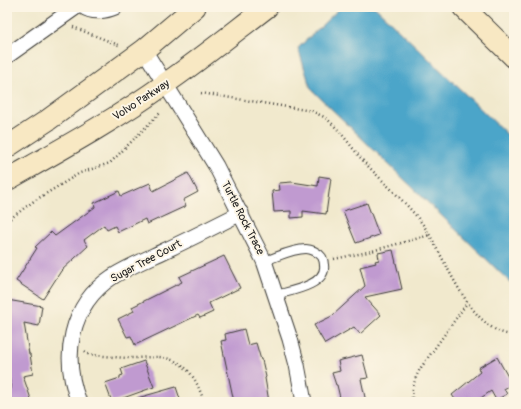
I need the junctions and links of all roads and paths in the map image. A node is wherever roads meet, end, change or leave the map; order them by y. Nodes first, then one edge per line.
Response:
1 (76, 7) edge
2 (84, 7) edge
3 (115, 7) edge
4 (195, 7) edge
5 (267, 7) edge
6 (463, 7) edge
7 (63, 16) junction
8 (121, 46) dead end
9 (144, 50) junction
10 (7, 56) edge
11 (514, 57) edge
12 (165, 85) junction
13 (201, 93) dead end
14 (160, 113) dead end
15 (7, 148) edge
16 (7, 180) edge
17 (241, 214) junction
18 (7, 221) edge
19 (430, 235) junction
20 (339, 258) dead end
21 (264, 261) junction
22 (276, 295) junction
23 (467, 303) junction
24 (514, 335) edge
25 (82, 348) dead end
26 (79, 402) edge
27 (204, 402) edge
28 (304, 402) edge
29 (412, 402) edge

1 - 7 street
2 - 3 street
4 - 9 main road
5 - 12 main road, Volvo Parkway
6 - 11 main road
7 - 8 path
7 - 10 street
9 - 12 street, Turtle Rock Trace
9 - 15 main road
12 - 16 main road, Volvo Parkway
12 - 17 street, Turtle Rock Trace
13 - 19 path
14 - 18 path
17 - 21 street, Turtle Rock Trace
17 - 26 street, Sugar Tree Court
19 - 20 path
19 - 23 path
21 - 22 street, Turtle Rock Trace
21 - 22 lane
22 - 28 street, Turtle Rock Trace
23 - 24 path
23 - 29 path
25 - 27 path

